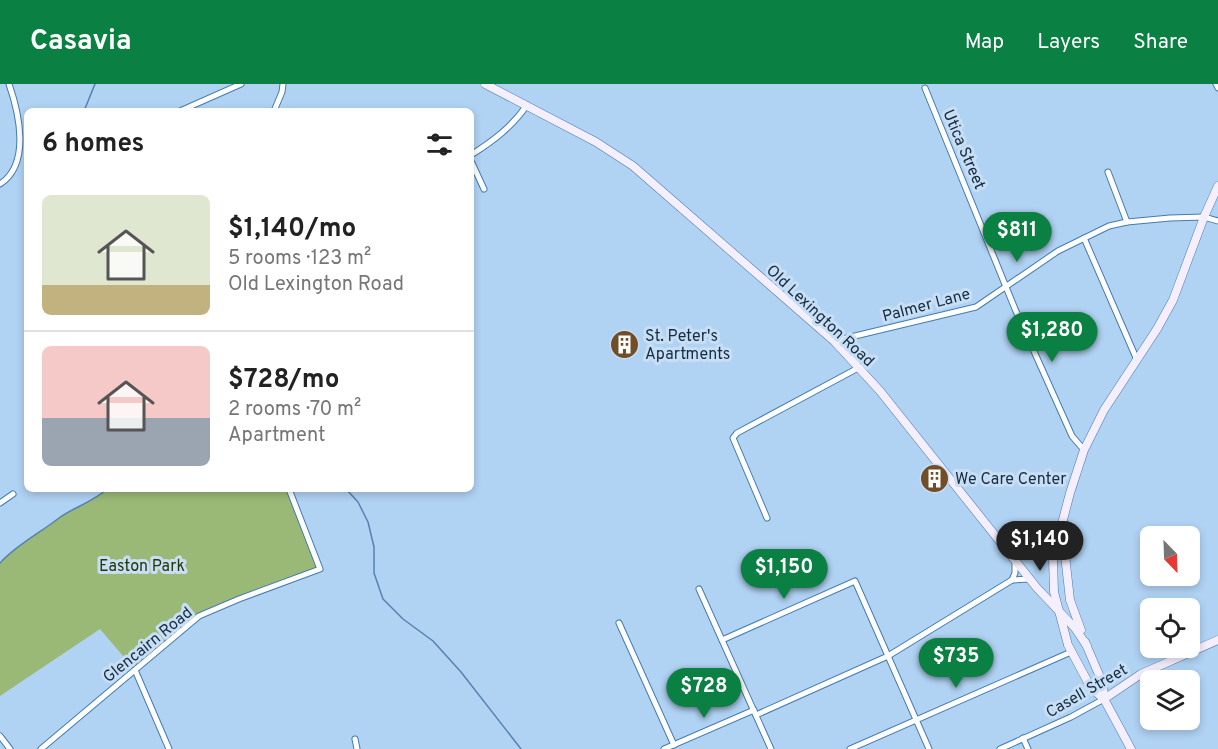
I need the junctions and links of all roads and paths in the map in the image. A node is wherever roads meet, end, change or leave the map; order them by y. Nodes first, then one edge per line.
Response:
1 (9, 84) edge
2 (241, 84) edge
3 (284, 84) edge
4 (485, 84) edge
5 (925, 88) dead end
6 (527, 105) junction
7 (187, 108) edge
8 (274, 108) edge
9 (474, 153) edge
10 (474, 167) edge
11 (1108, 172) dead end
12 (0, 184) edge
13 (1218, 186) edge
14 (484, 189) dead end
15 (1204, 217) junction
16 (1218, 221) edge
17 (1127, 222) junction
18 (1084, 238) junction
19 (1006, 286) junction
20 (834, 342) junction
21 (1137, 360) junction
22 (860, 367) junction
23 (1084, 450) junction
24 (290, 492) edge
25 (13, 494) dead end
26 (0, 503) edge
27 (767, 518) dead end
28 (1060, 536) junction
29 (1014, 558) junction
30 (1030, 579) junction
31 (1012, 580) junction
32 (699, 589) dead end
33 (1058, 611) junction
34 (619, 623) dead end
35 (722, 640) junction
36 (1218, 640) edge
37 (1087, 646) junction
38 (1071, 651) junction
39 (888, 656) junction
40 (135, 670) junction
41 (1104, 699) junction
42 (755, 713) junction
43 (917, 719) junction
44 (0, 736) edge
45 (1023, 738) junction
46 (354, 739) dead end
47 (674, 745) junction
48 (10, 749) edge
49 (41, 749) edge
50 (169, 749) edge
51 (357, 749) edge
52 (664, 749) edge
53 (771, 749) edge
54 (850, 749) edge
55 (929, 749) edge
56 (1000, 749) edge
57 (1028, 749) edge
58 (1131, 749) edge

1 - 12 street
2 - 7 street
3 - 8 street
4 - 6 street, Old Lexington Road
5 - 19 street, Utica Street
6 - 9 street
6 - 20 street, Old Lexington Road
10 - 14 street
11 - 17 street
13 - 15 street
15 - 16 street, Palmer Lane
15 - 17 street, Palmer Lane
15 - 21 street
17 - 18 street, Palmer Lane
18 - 19 street, Palmer Lane
18 - 21 street
19 - 20 street, Palmer Lane
19 - 23 street, Utica Street
20 - 22 street, Old Lexington Road
21 - 23 street
22 - 27 street
22 - 29 street, Old Lexington Road
23 - 28 street
24 - 40 street, Glencairn Road
25 - 26 street
28 - 33 street
28 - 37 street
29 - 30 street, Old Lexington Road
29 - 31 street
30 - 31 street
30 - 33 street, Old Lexington Road
31 - 39 street
32 - 35 street
33 - 37 street
33 - 38 street, Old Lexington Road
34 - 47 street
35 - 39 street
35 - 42 street
36 - 41 street, Casell Street
37 - 41 street, Old Lexington Road
38 - 41 street, Old Lexington Road
38 - 43 street
39 - 42 street
39 - 43 street
40 - 49 street, Glencairn Road
40 - 50 street
41 - 45 street, Casell Street
41 - 58 street, Old Lexington Road
42 - 47 street
42 - 53 street
43 - 54 street
43 - 55 street
44 - 48 street
45 - 56 street, Casell Street
45 - 57 street
46 - 51 street
47 - 52 street

